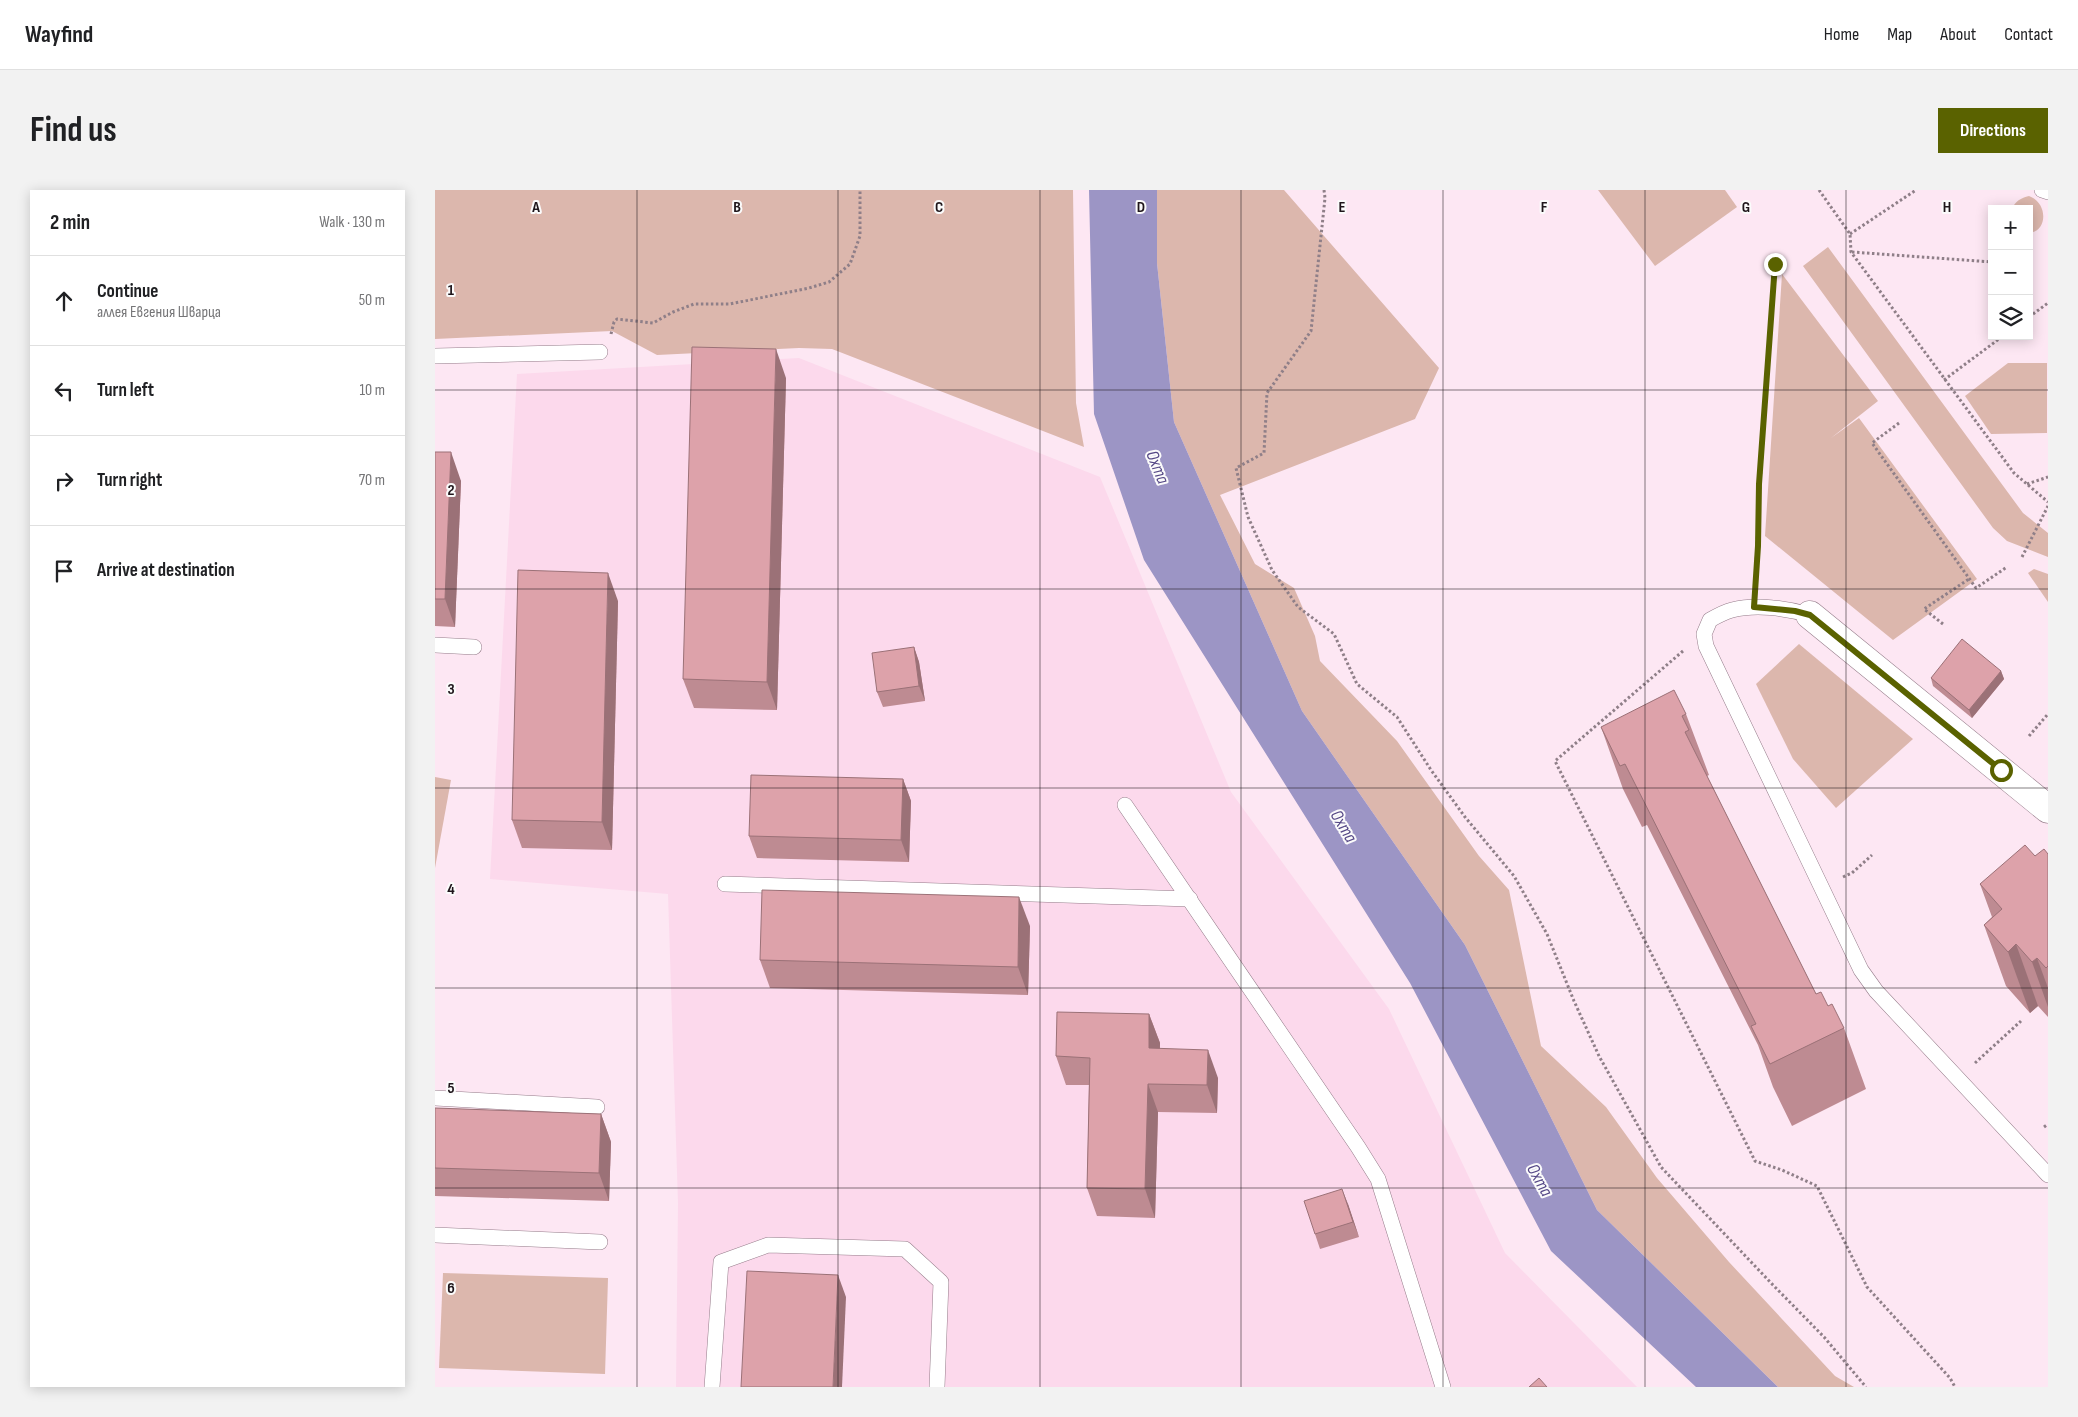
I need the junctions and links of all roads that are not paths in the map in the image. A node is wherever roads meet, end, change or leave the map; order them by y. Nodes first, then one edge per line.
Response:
1 (2042, 190) edge
2 (2048, 192) edge
3 (600, 352) road end
4 (435, 356) edge
5 (1810, 615) joint
6 (435, 645) edge
7 (474, 647) dead end
8 (1125, 805) dead end
9 (2048, 809) edge
10 (725, 884) dead end
11 (1190, 900) junction
12 (435, 1098) edge
13 (597, 1107) dead end
14 (2048, 1175) edge
15 (435, 1235) edge
16 (600, 1242) dead end
17 (713, 1387) edge
18 (937, 1387) edge
19 (1443, 1387) edge

1 - 2 lane
3 - 4 lane
5 - 9 street
5 - 14 lane
6 - 7 lane
8 - 11 lane
10 - 11 lane
11 - 19 lane
12 - 13 lane
15 - 16 lane
17 - 18 lane

